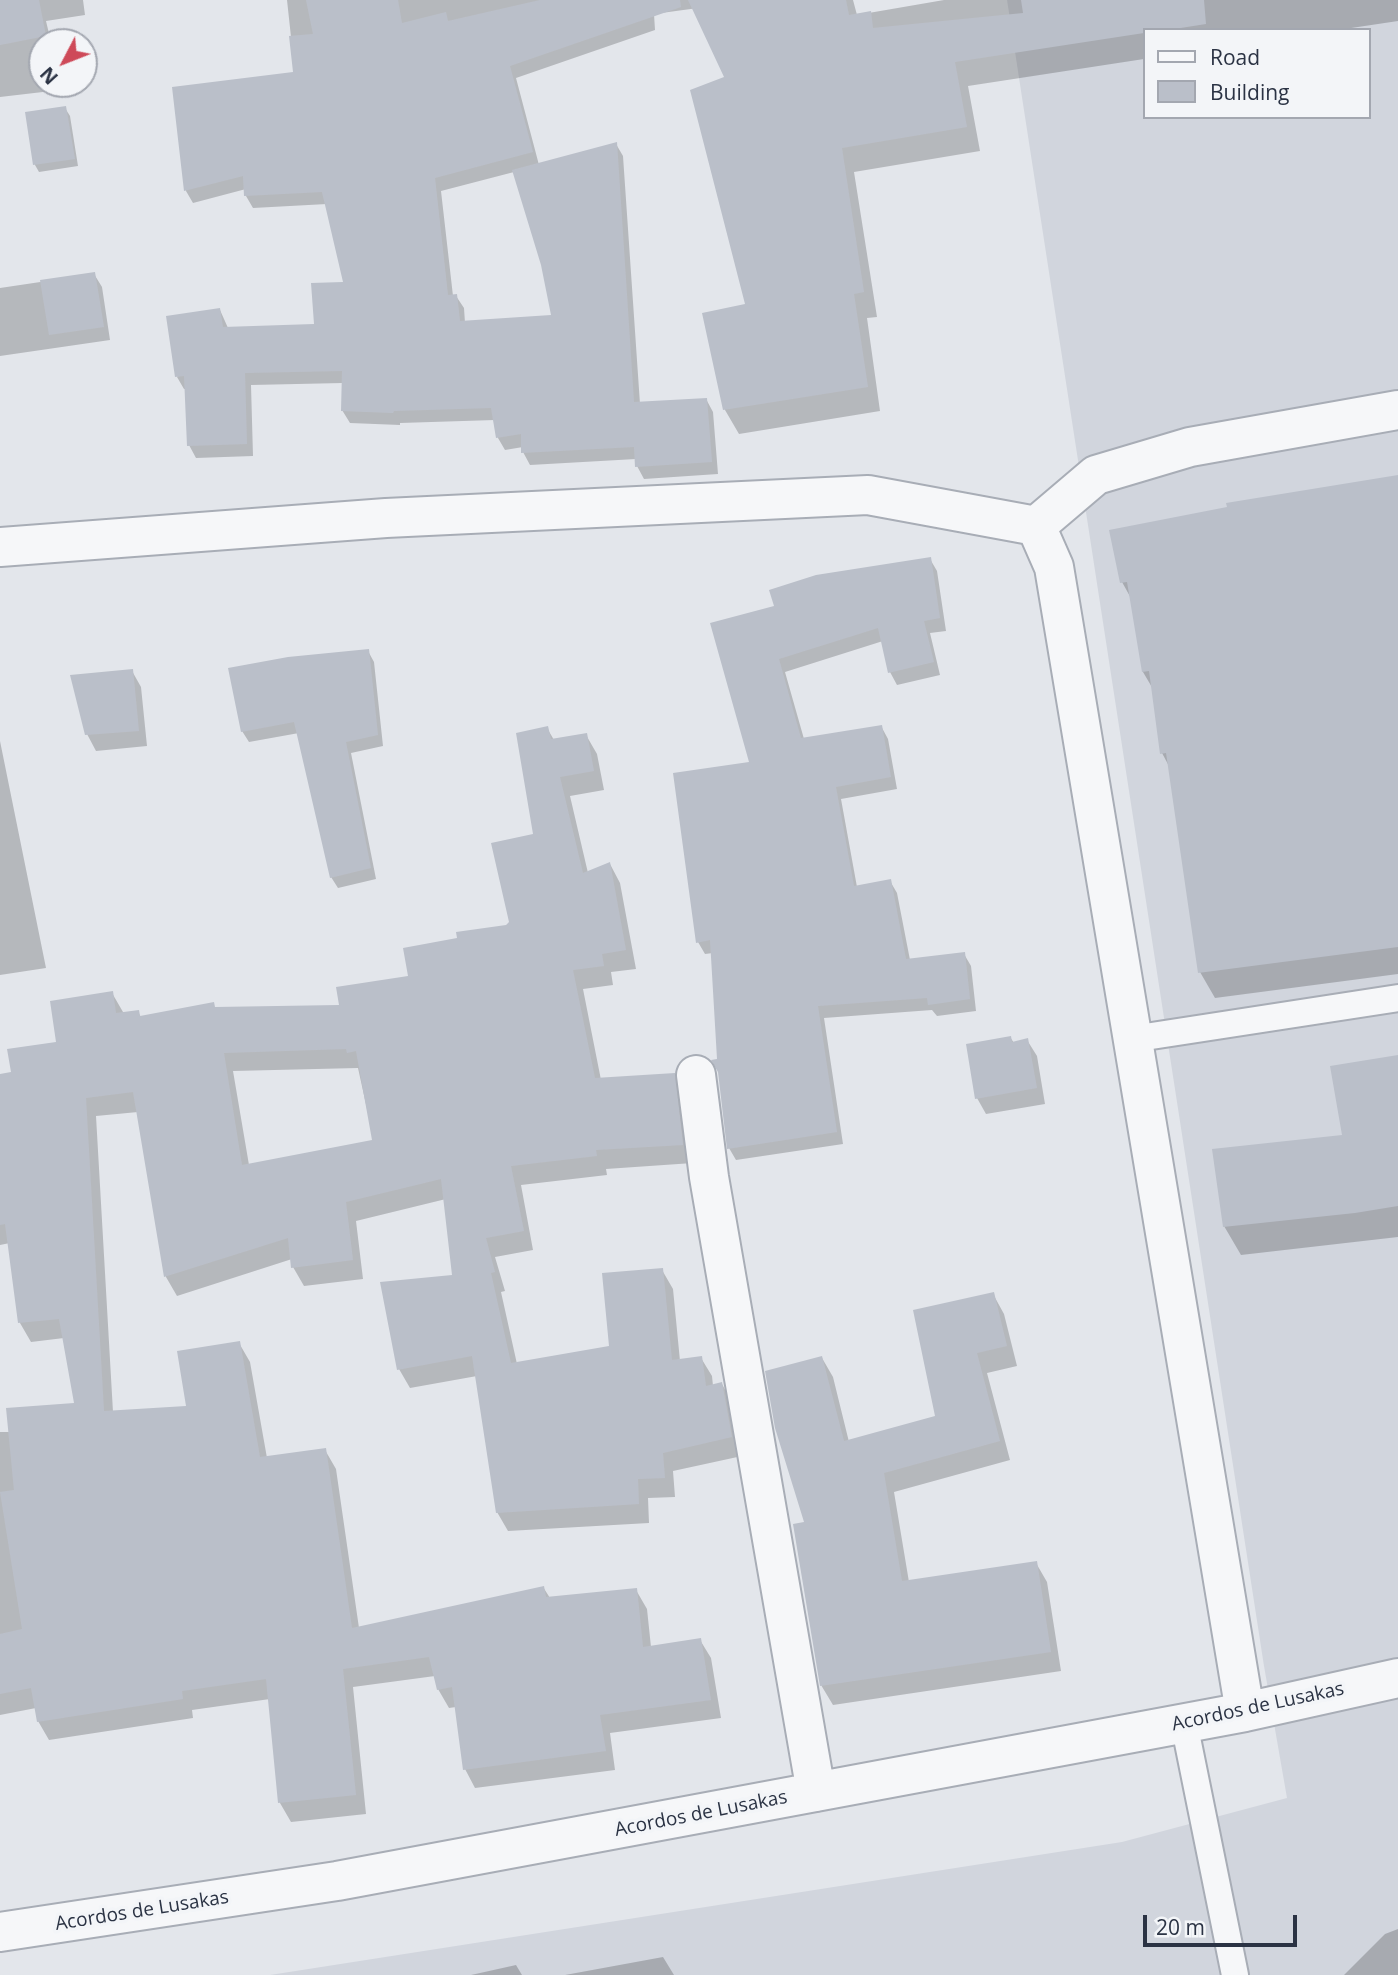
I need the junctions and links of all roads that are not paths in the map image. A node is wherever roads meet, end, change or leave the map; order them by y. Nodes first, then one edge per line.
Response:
1 (1398, 410) edge
2 (1036, 526) junction
3 (0, 547) edge
4 (1398, 998) edge
5 (1132, 1039) junction
6 (696, 1075) dead end
7 (1398, 1678) edge
8 (1244, 1712) junction
9 (1184, 1723) junction
10 (816, 1792) junction
11 (0, 1932) edge
12 (1235, 1975) edge

1 - 2 street
2 - 3 street
2 - 5 street
4 - 5 lane
5 - 8 street
6 - 10 street
7 - 8 street, Acordos de Lusakas
8 - 9 street, Acordos de Lusakas
9 - 10 street, Acordos de Lusakas
9 - 12 lane
10 - 11 street, Acordos de Lusakas

